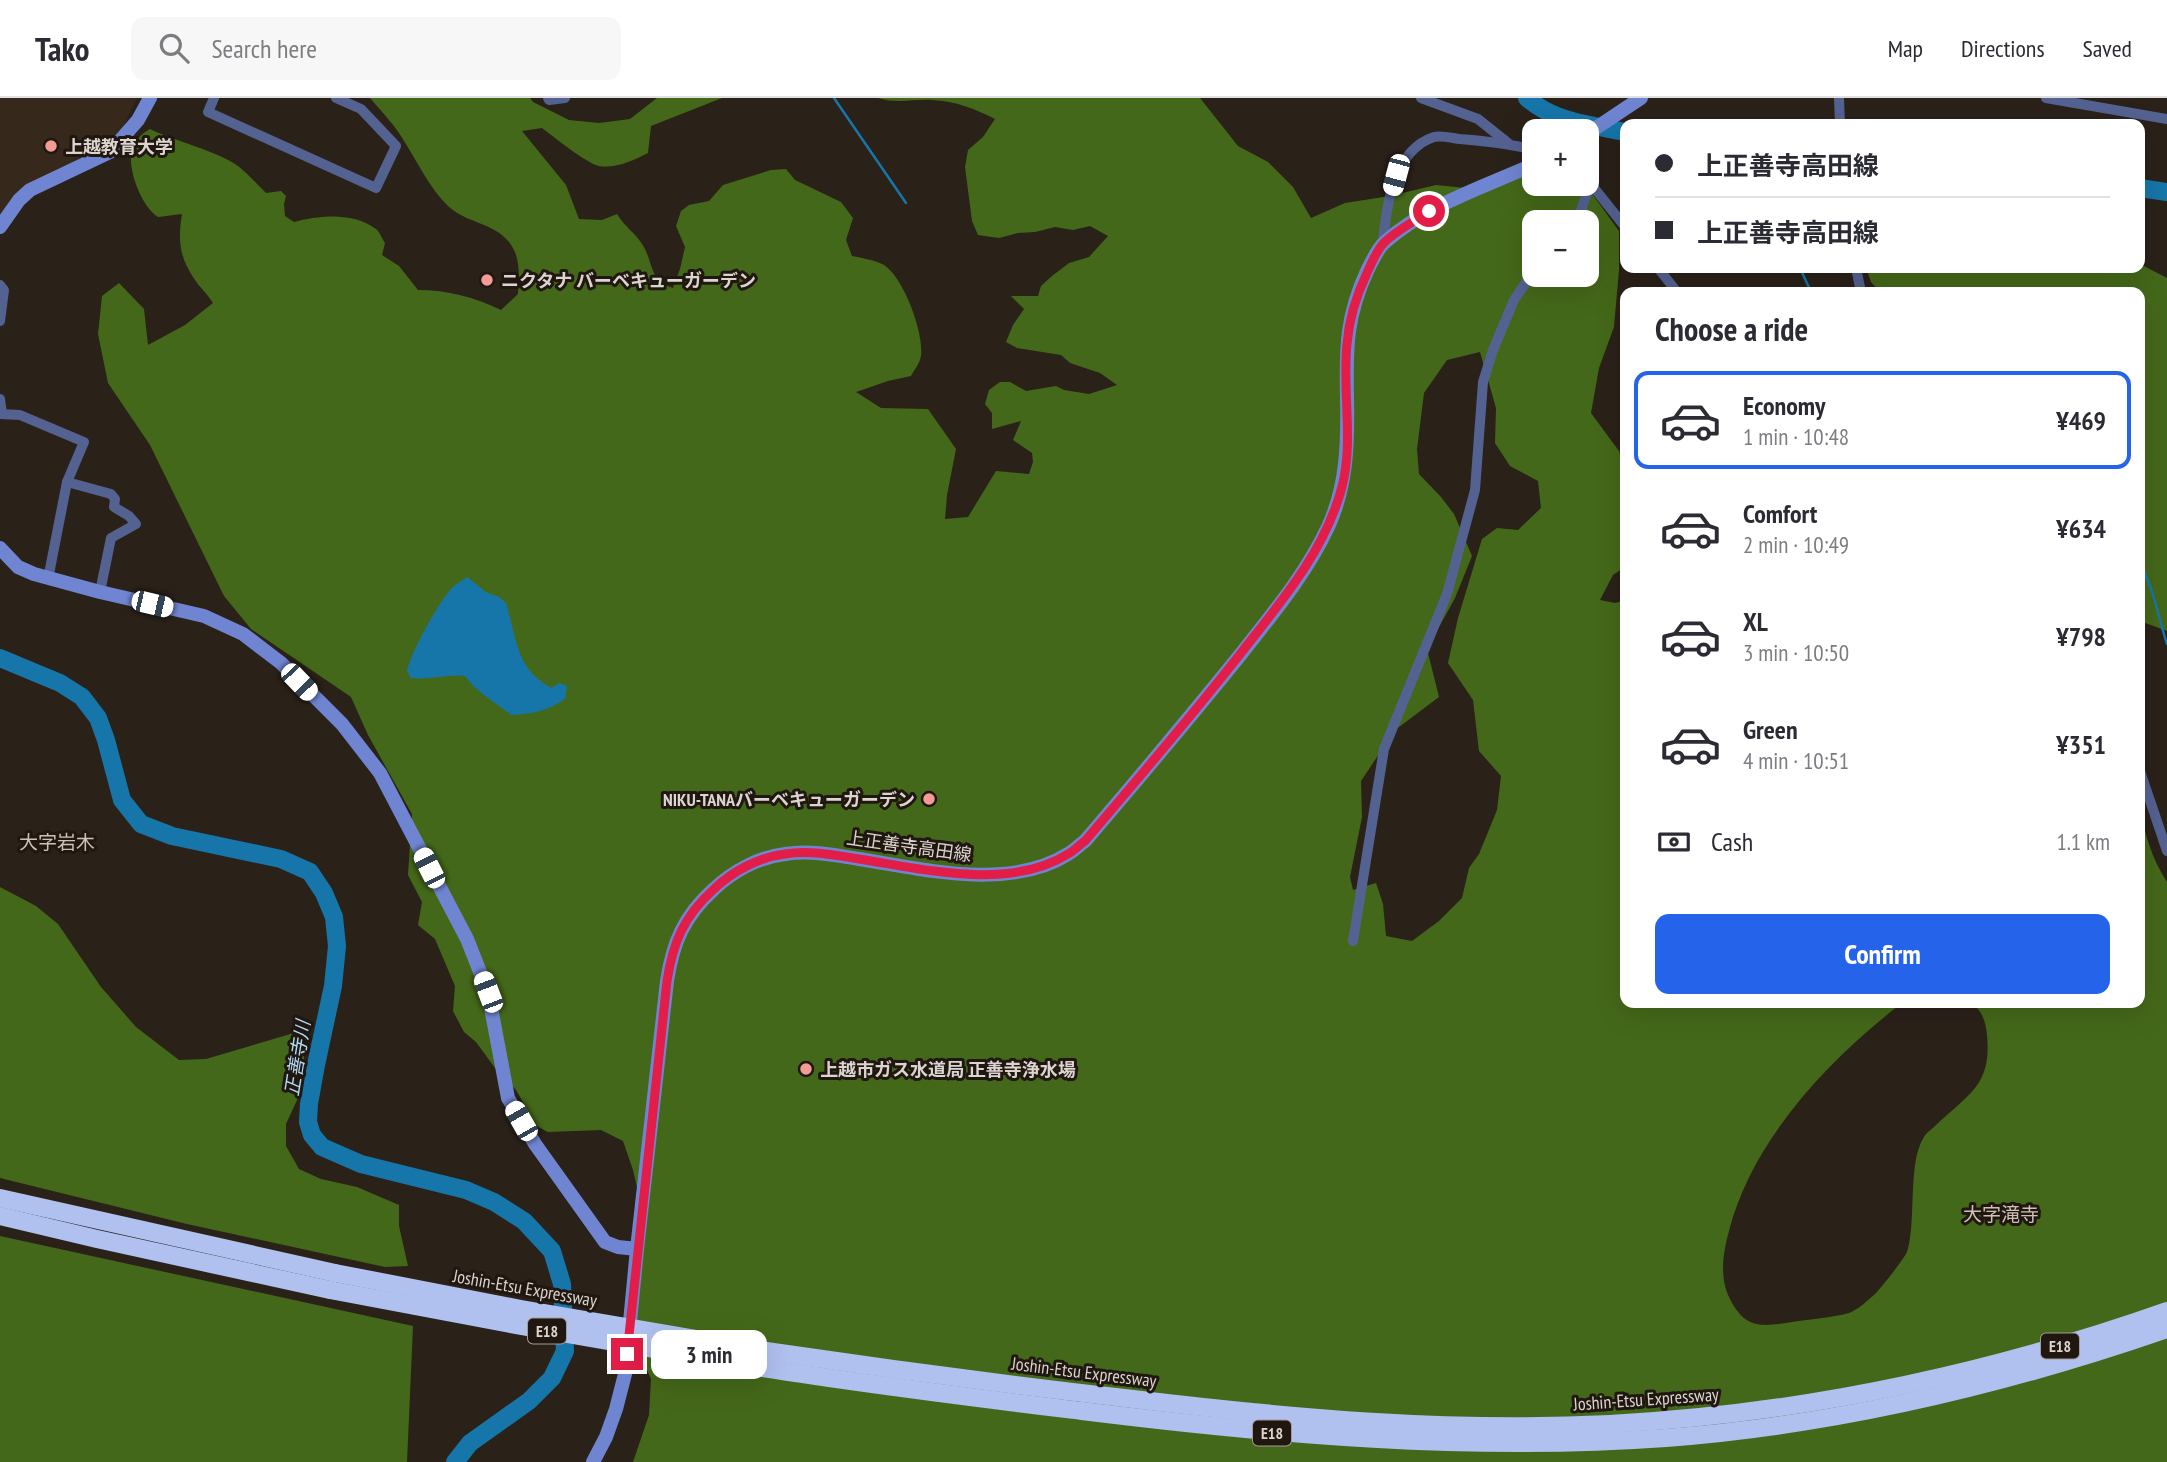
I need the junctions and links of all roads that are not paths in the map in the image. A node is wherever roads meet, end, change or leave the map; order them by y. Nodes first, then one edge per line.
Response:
1 (150, 98) edge
2 (214, 98) edge
3 (336, 98) edge
4 (548, 98) edge
5 (565, 98) edge
6 (1421, 98) edge
7 (1641, 98) edge
8 (1839, 98) edge
9 (2046, 98) edge
10 (1840, 119) edge
11 (2167, 119) edge
12 (1599, 126) edge
13 (1508, 143) junction
14 (1522, 147) edge
15 (1522, 170) edge
16 (1599, 194) edge
17 (1620, 221) edge
18 (0, 227) edge
19 (1383, 243) junction
20 (1662, 273) edge
21 (0, 285) edge
22 (1523, 287) edge
23 (1673, 287) edge
24 (0, 321) edge
25 (0, 399) edge
26 (1, 414) edge
27 (67, 482) junction
28 (0, 548) edge
29 (48, 579) junction
30 (100, 593) junction
31 (2145, 786) edge
32 (2167, 851) edge
33 (1353, 941) dead end
34 (0, 1198) edge
35 (0, 1216) edge
36 (637, 1249) junction
37 (333, 1282) junction
38 (2167, 1311) edge
39 (2167, 1329) edge
40 (1954, 1383) junction
41 (593, 1462) edge

1 - 18 main road
2 - 3 street
4 - 5 street
6 - 13 street
7 - 12 main road
8 - 10 street
9 - 11 street
13 - 14 street
13 - 19 street
15 - 19 main road, 上正善寺高田線
16 - 17 street
19 - 36 main road, 上正善寺高田線
20 - 23 street
21 - 24 street
22 - 33 street
25 - 26 street
26 - 27 street
27 - 29 street
27 - 30 street
28 - 29 main road
29 - 30 main road
30 - 36 main road
31 - 32 street
34 - 37 highway, E18
35 - 37 highway, E18
36 - 41 main road, 上正善寺高田線
37 - 40 highway, E18, bridge
38 - 40 highway, E18
39 - 40 highway, E18

